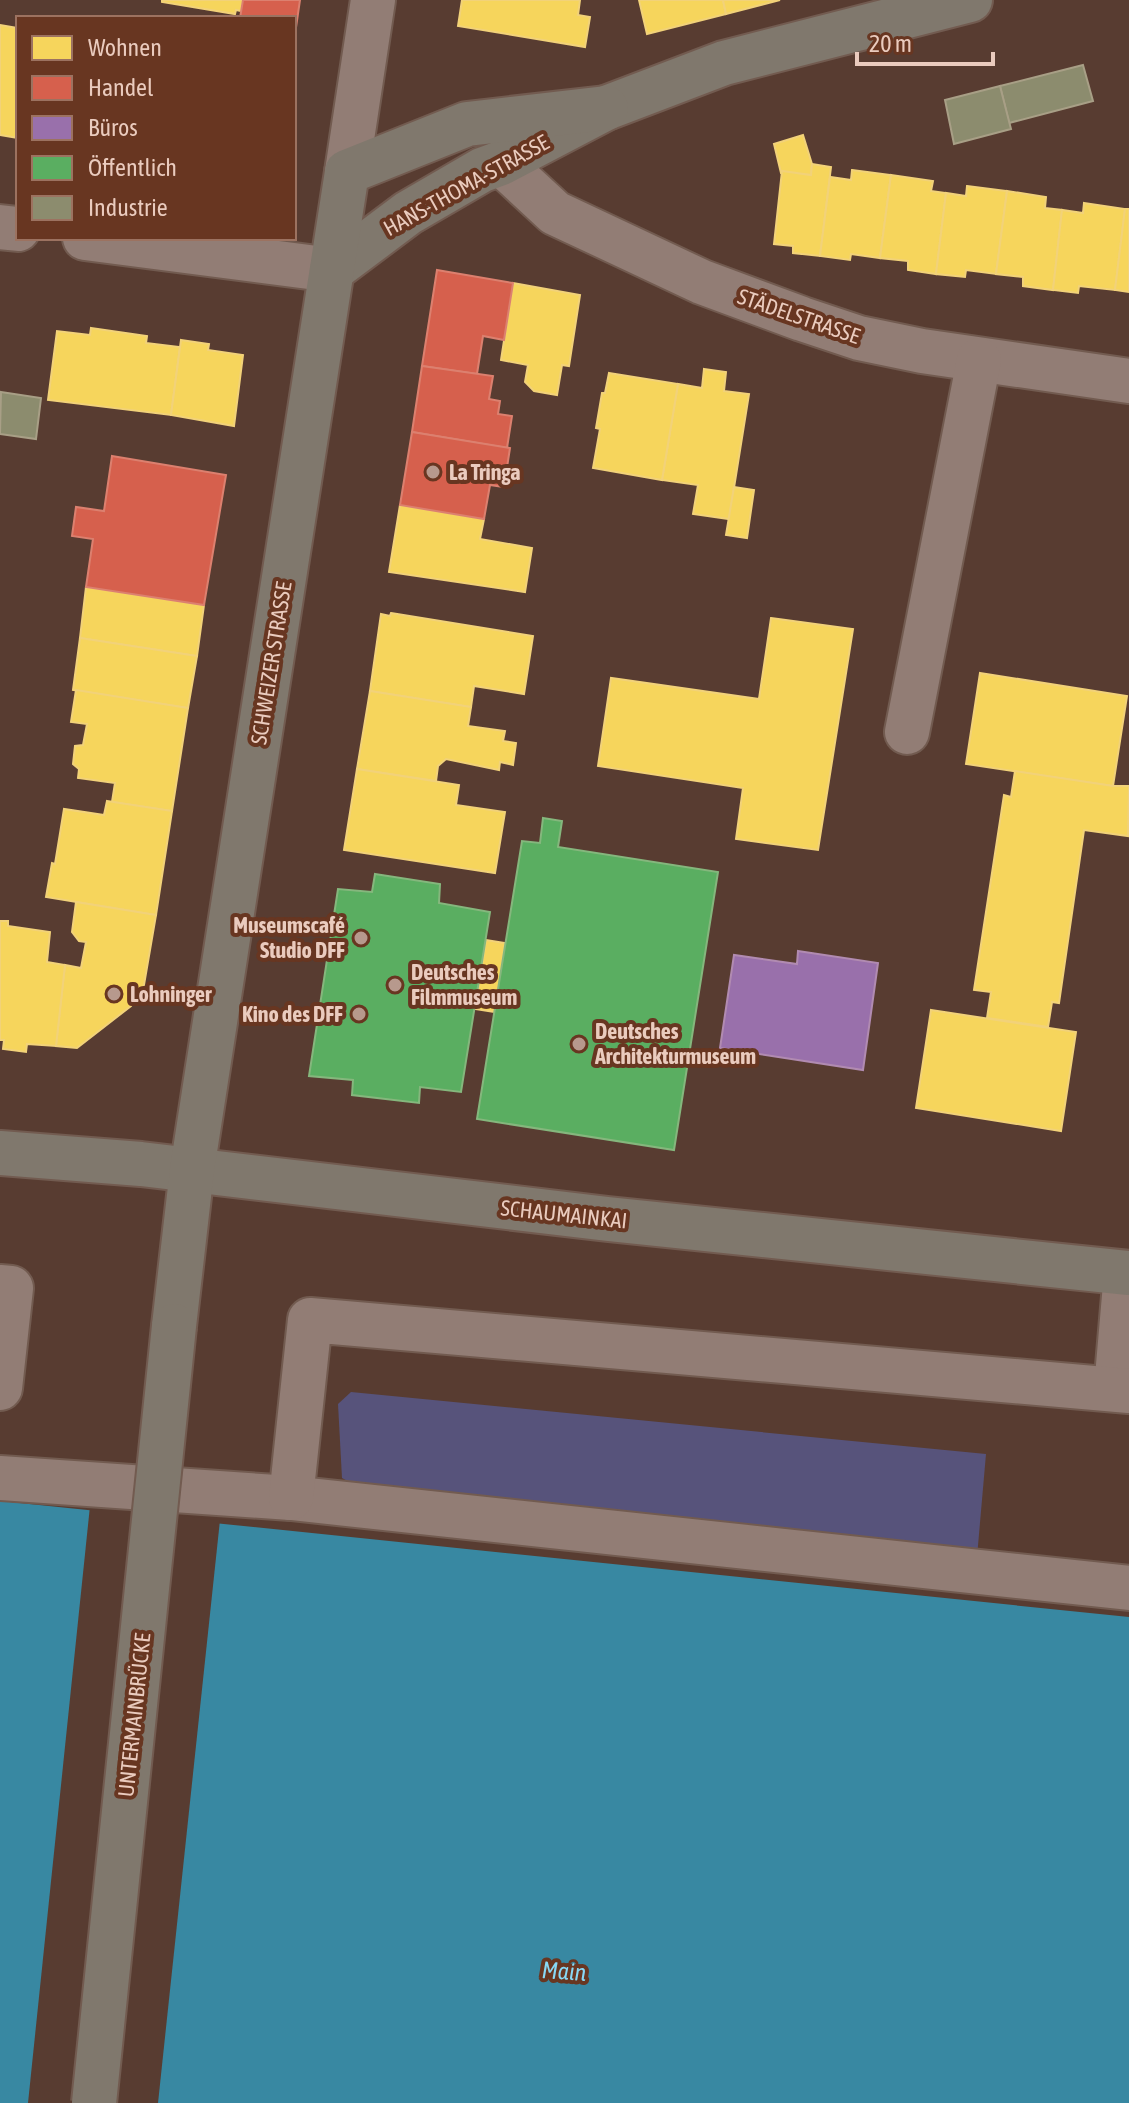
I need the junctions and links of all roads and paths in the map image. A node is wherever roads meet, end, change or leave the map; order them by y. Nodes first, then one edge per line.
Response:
1 (373, 0) edge
2 (970, 0) edge
3 (606, 108) junction
4 (501, 163) junction
5 (347, 172) junction
6 (100, 240) edge
7 (332, 270) junction
8 (979, 360) junction
9 (1129, 381) edge
10 (907, 732) dead end
11 (0, 1153) edge
12 (192, 1170) junction
13 (1128, 1273) edge
14 (0, 1287) edge
15 (174, 1326) joint
16 (0, 1388) edge
17 (1122, 1390) edge
18 (0, 1478) edge
19 (291, 1498) junction
20 (1129, 1588) edge
21 (94, 2103) edge

1 - 5 street, SCHWEIZER STRASSE
2 - 3 main road, HANS-THOMA-STRASSE
3 - 4 main road, HANS-THOMA-STRASSE
3 - 5 main road, HANS-THOMA-STRASSE
4 - 7 main road, HANS-THOMA-STRASSE
4 - 8 street, STÄDELSTRASSE
5 - 7 main road, SCHWEIZER STRASSE
6 - 7 street
7 - 12 main road, SCHWEIZER STRASSE
8 - 9 street, STÄDELSTRASSE
8 - 10 street
11 - 12 main road, SCHAUMAINKAI
12 - 13 main road, SCHAUMAINKAI
12 - 15 main road, SCHWEIZER STRASSE
13 - 17 street
14 - 16 street
15 - 21 main road, UNTERMAINBRÜCKE, bridge
17 - 19 street
18 - 19 street
19 - 20 street

